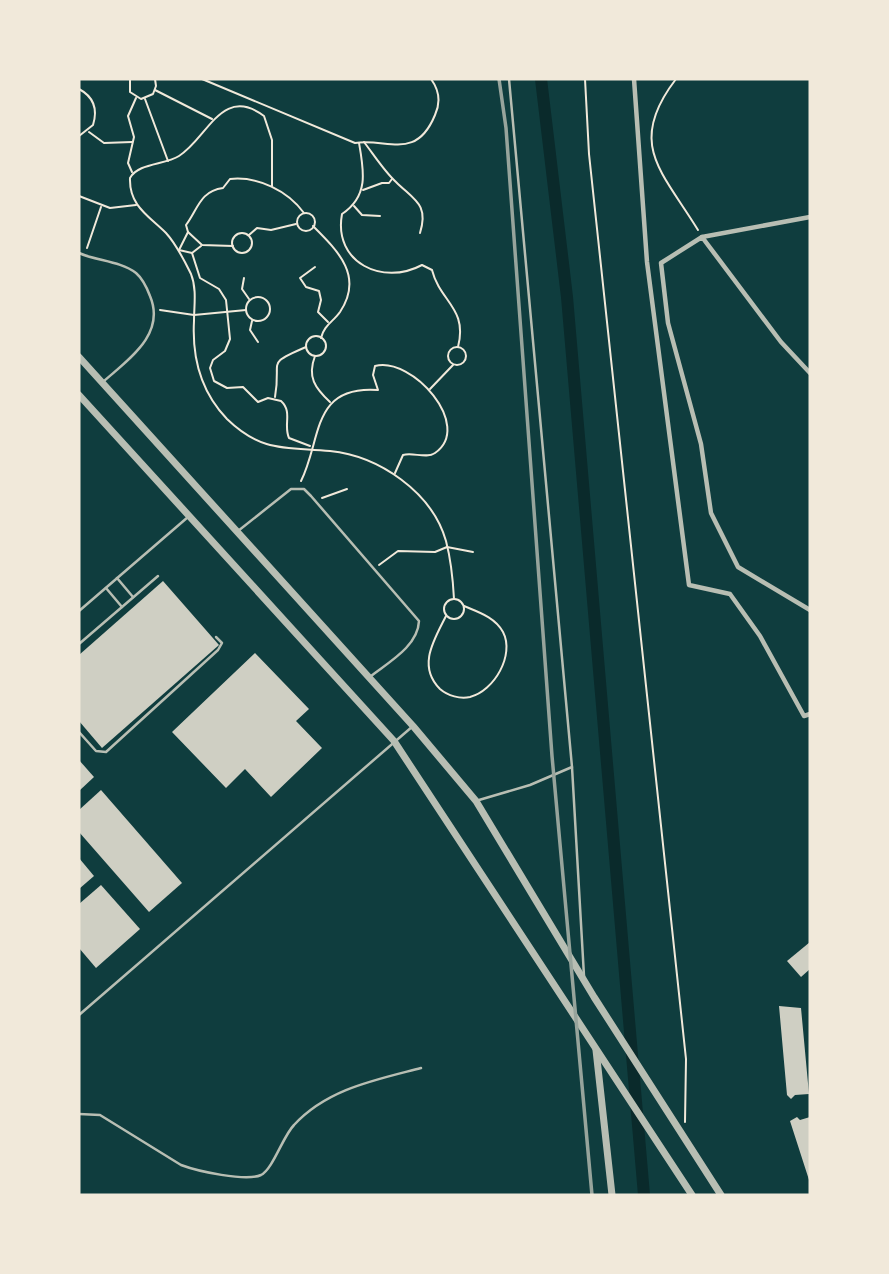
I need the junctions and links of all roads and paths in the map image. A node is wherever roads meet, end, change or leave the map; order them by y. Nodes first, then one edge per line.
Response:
1 (130, 79) edge
2 (155, 79) edge
3 (202, 79) edge
4 (431, 79) edge
5 (509, 79) edge
6 (586, 79) edge
7 (634, 79) edge
8 (676, 79) edge
9 (79, 89) edge
10 (155, 90) junction
11 (136, 98) junction
12 (145, 99) junction
13 (250, 99) junction
14 (247, 108) junction
15 (213, 119) junction
16 (87, 131) junction
17 (79, 136) edge
18 (133, 142) junction
19 (359, 142) junction
20 (364, 142) junction
21 (169, 162) junction
22 (133, 173) junction
23 (392, 178) junction
24 (272, 186) junction
25 (362, 191) junction
26 (79, 196) edge
27 (137, 205) junction
28 (353, 205) junction
29 (102, 206) junction
30 (304, 213) junction
31 (380, 216) dead end
32 (810, 217) edge
33 (297, 224) junction
34 (313, 226) junction
35 (188, 232) junction
36 (420, 233) dead end
37 (249, 235) junction
38 (702, 237) junction
39 (202, 245) junction
40 (233, 246) junction
41 (178, 250) junction
42 (79, 253) edge
43 (192, 253) junction
44 (84, 256) junction
45 (314, 267) dead end
46 (244, 278) dead end
47 (250, 300) junction
48 (155, 309) junction
49 (246, 310) junction
50 (226, 313) junction
51 (194, 315) junction
52 (253, 320) junction
53 (328, 323) junction
54 (321, 338) junction
55 (258, 342) dead end
56 (306, 347) junction
57 (458, 347) junction
58 (315, 355) junction
59 (79, 357) edge
60 (454, 365) junction
61 (810, 373) edge
62 (102, 383) junction
63 (429, 389) junction
64 (79, 395) edge
65 (274, 398) junction
66 (331, 403) junction
67 (311, 446) junction
68 (310, 451) junction
69 (394, 474) junction
70 (298, 487) junction
71 (347, 489) dead end
72 (315, 500) junction
73 (190, 515) junction
74 (236, 534) junction
75 (447, 547) junction
76 (473, 552) dead end
77 (375, 568) junction
78 (158, 576) dead end
79 (117, 578) junction
80 (105, 588) junction
81 (133, 597) junction
82 (454, 599) junction
83 (464, 606) junction
84 (122, 607) junction
85 (810, 610) edge
86 (79, 611) edge
87 (446, 616) junction
88 (216, 637) dead end
89 (79, 644) edge
90 (369, 678) junction
91 (810, 714) edge
92 (413, 726) junction
93 (79, 732) edge
94 (394, 741) junction
95 (572, 767) junction
96 (476, 801) junction
97 (585, 980) junction
98 (79, 1008) edge
99 (80, 1013) edge
100 (596, 1048) junction
101 (421, 1068) dead end
102 (79, 1114) edge
103 (685, 1127) dead end
104 (691, 1194) edge
105 (612, 1195) edge
106 (721, 1195) edge

1 - 11 path
2 - 10 path
3 - 13 path
4 - 20 path
5 - 95 lane
6 - 103 path
7 - 91 street
8 - 38 path
9 - 16 path
10 - 12 path
10 - 15 path
11 - 12 path
11 - 18 path
12 - 21 path
13 - 14 path
13 - 19 path
14 - 15 path
14 - 24 path
15 - 21 path
16 - 17 path
16 - 18 path
18 - 22 path
19 - 20 path
19 - 25 path
20 - 23 path
21 - 22 path
22 - 27 path
23 - 25 path
23 - 36 path
24 - 30 path
24 - 35 path
25 - 28 path
26 - 29 path
27 - 29 path
27 - 41 path
28 - 31 path
28 - 57 path
29 - 44 path
30 - 33 path
30 - 34 path
32 - 38 street
33 - 34 path
33 - 37 path
34 - 53 path
35 - 39 path
35 - 41 path
37 - 40 path
37 - 40 path
38 - 61 street
38 - 85 street
39 - 40 path
39 - 43 path
41 - 43 path
41 - 51 path
42 - 44 lane
43 - 50 path
44 - 48 lane
45 - 53 path
46 - 47 path
47 - 49 path
47 - 52 path
48 - 51 path
48 - 62 lane
49 - 50 path
49 - 52 path
50 - 51 path
50 - 65 path
51 - 68 path
52 - 55 path
53 - 54 path
54 - 56 path
54 - 58 path
56 - 58 path
56 - 65 path
57 - 60 path
57 - 60 path
58 - 66 path
59 - 62 street
60 - 63 path
62 - 74 street
63 - 66 path
63 - 69 path
64 - 73 street
65 - 67 path
66 - 67 path
67 - 68 path
68 - 69 path
68 - 70 path
69 - 75 path
70 - 72 lane
70 - 74 lane
71 - 72 path
72 - 77 lane
73 - 79 lane
73 - 94 street
74 - 90 street
75 - 76 path
75 - 77 path
75 - 82 path
77 - 90 lane
78 - 81 lane
79 - 80 lane
79 - 81 lane
80 - 84 lane
80 - 86 lane
81 - 84 lane
82 - 83 path
82 - 87 path
83 - 87 path
83 - 87 path
84 - 89 lane
88 - 93 lane
90 - 92 street
92 - 94 lane
92 - 96 street
94 - 99 lane
94 - 100 street
95 - 96 lane
95 - 97 lane
96 - 97 street
97 - 106 street
98 - 99 lane
100 - 104 street
100 - 105 street
101 - 102 lane

